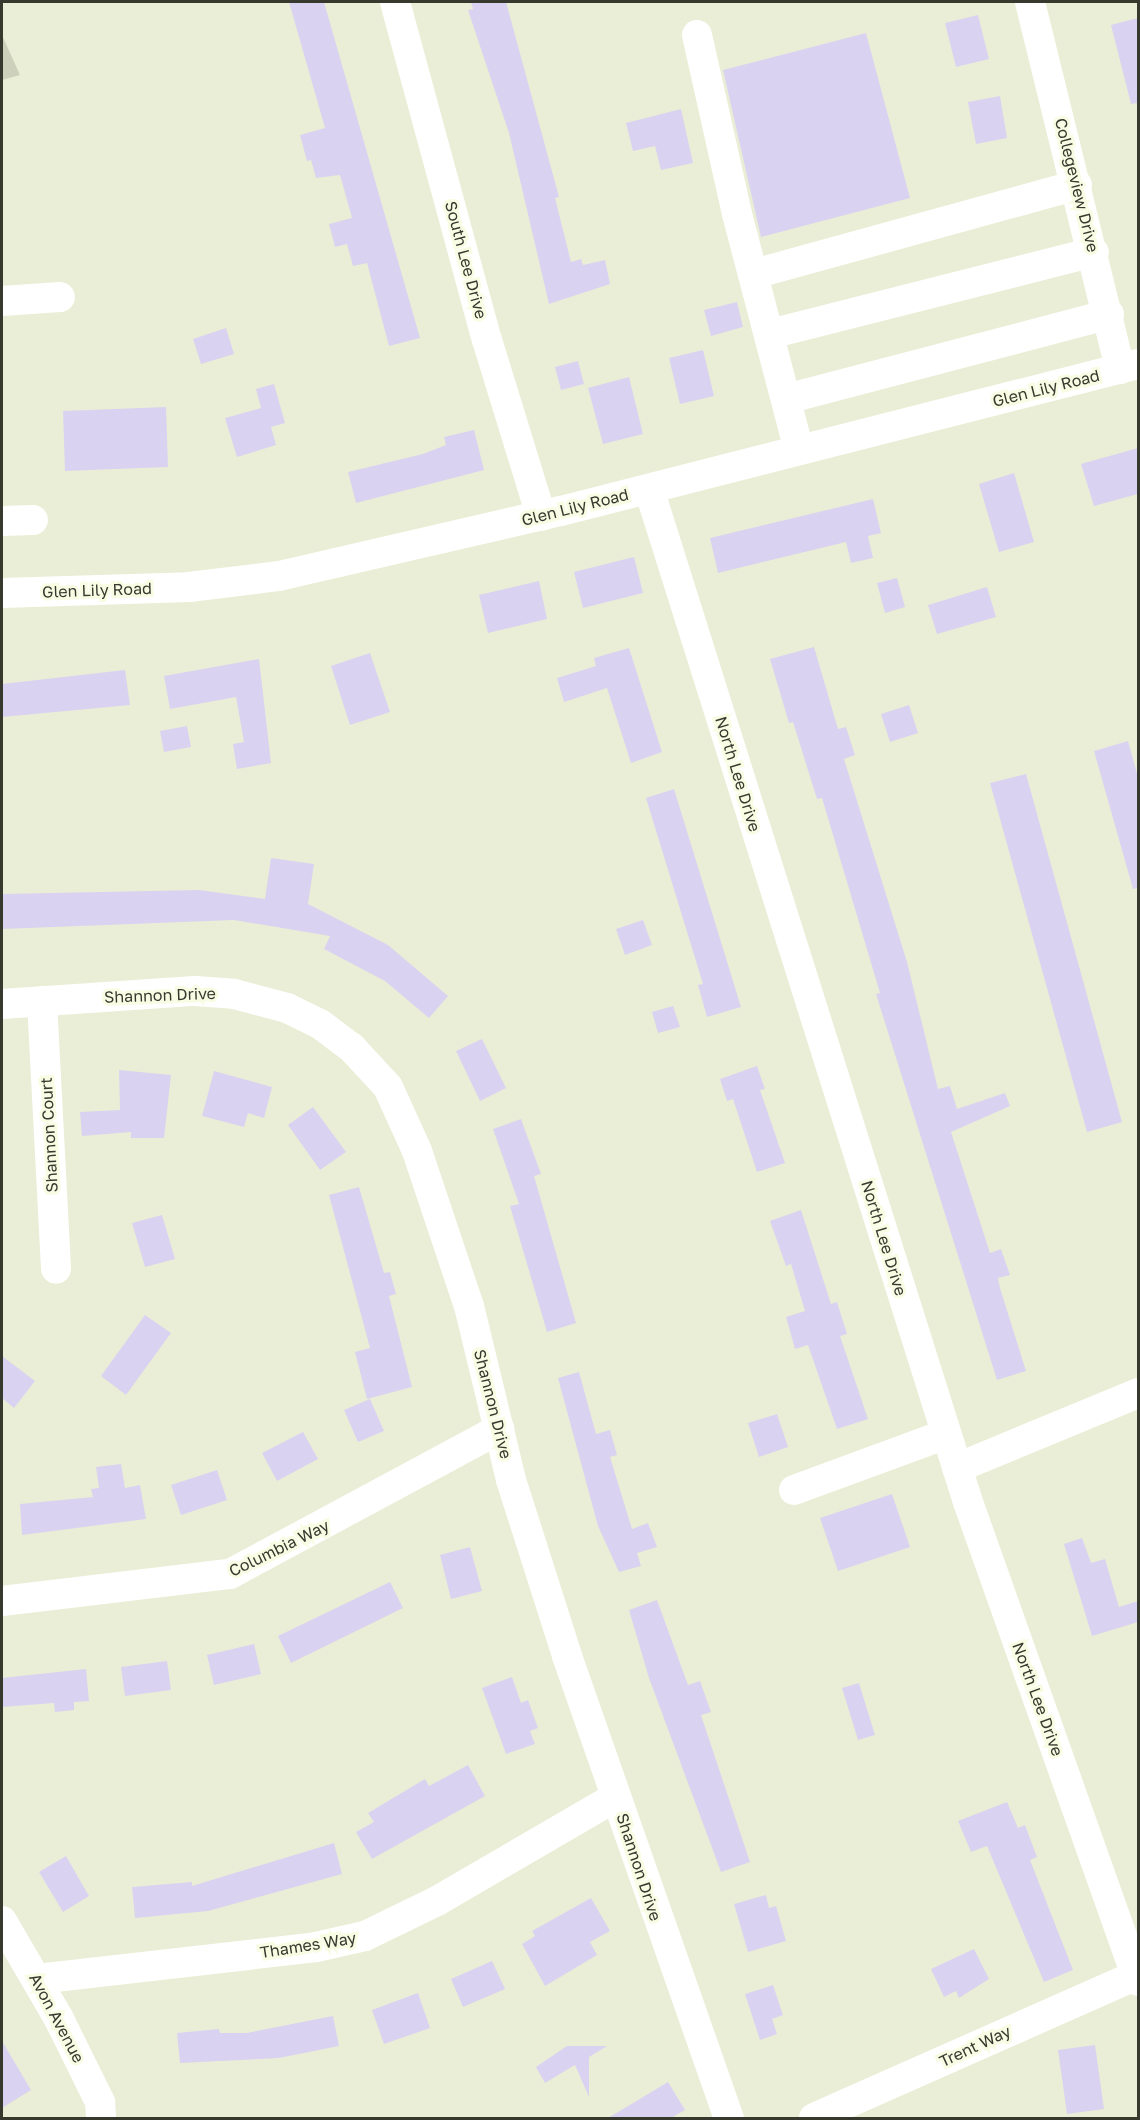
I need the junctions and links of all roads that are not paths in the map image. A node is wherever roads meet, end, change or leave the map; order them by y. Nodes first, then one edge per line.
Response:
1 (395, 2) edge
2 (1030, 2) edge
3 (697, 35) dead end
4 (1077, 185) junction
5 (1094, 252) junction
6 (754, 274) junction
7 (60, 297) dead end
8 (2, 301) edge
9 (1109, 314) junction
10 (770, 334) junction
11 (1129, 366) edge
12 (786, 399) junction
13 (799, 450) junction
14 (649, 489) junction
15 (541, 516) junction
16 (33, 520) dead end
17 (2, 521) edge
18 (2, 593) edge
19 (42, 1001) junction
20 (2, 1004) edge
21 (56, 1269) dead end
22 (1138, 1393) edge
23 (499, 1429) junction
24 (946, 1434) junction
25 (957, 1468) junction
26 (794, 1490) dead end
27 (2, 1601) edge
28 (616, 1797) junction
29 (2, 1921) edge
30 (1138, 1978) edge
31 (37, 1979) junction
32 (101, 2118) edge
33 (729, 2118) edge
34 (814, 2118) edge

1 - 15 street, South Lee Drive
2 - 4 street, Collegeview Drive
3 - 6 street
4 - 5 street, Collegeview Drive
4 - 6 street
5 - 9 street, Collegeview Drive
5 - 10 street
6 - 10 street
7 - 8 street
9 - 11 street, Collegeview Drive
9 - 12 street
10 - 12 street
11 - 13 street, Glen Lily Road
12 - 13 street
13 - 14 street, Glen Lily Road
14 - 15 street, Glen Lily Road
14 - 24 street, North Lee Drive
15 - 18 street, Glen Lily Road
16 - 17 street
19 - 20 street, Shannon Drive
19 - 21 street, Shannon Court
19 - 23 street, Shannon Drive
22 - 25 street
23 - 27 street, Columbia Way
23 - 28 street, Shannon Drive
24 - 25 street, North Lee Drive
24 - 26 street
25 - 30 street, North Lee Drive
28 - 31 street, Thames Way
28 - 33 street, Shannon Drive
29 - 31 street, Avon Avenue
30 - 34 street, Trent Way
31 - 32 street, Avon Avenue

